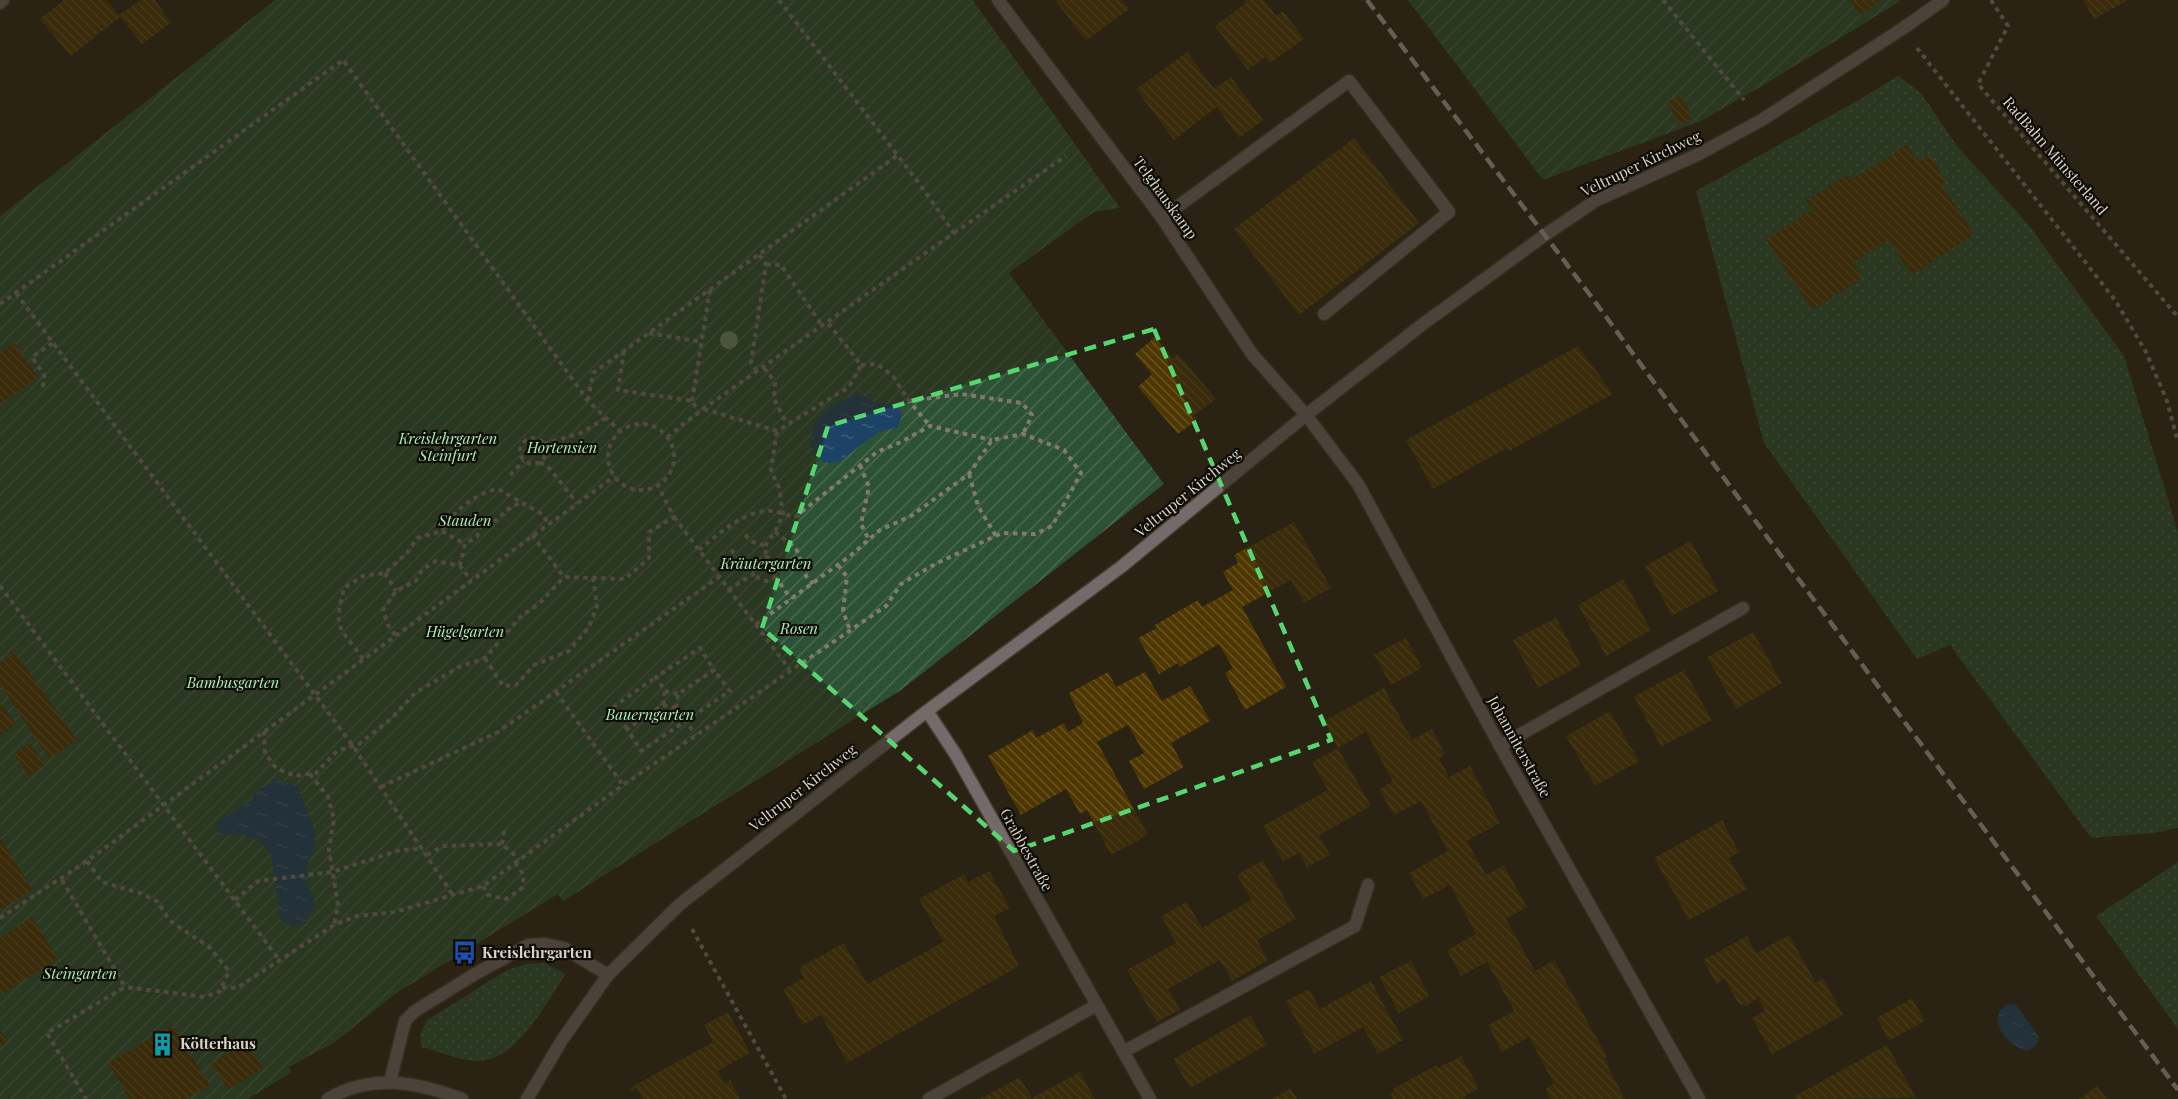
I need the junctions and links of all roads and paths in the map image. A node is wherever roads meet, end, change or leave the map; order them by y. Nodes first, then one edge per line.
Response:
1 (779, 0) edge
2 (998, 0) edge
3 (1663, 0) edge
4 (1943, 0) edge
5 (1991, 0) edge
6 (1902, 29) junction
7 (1760, 121) junction
8 (898, 155) junction
9 (1066, 156) dead end
10 (1162, 218) junction
11 (954, 233) junction
12 (759, 255) junction
13 (766, 264) junction
14 (710, 290) junction
15 (16, 293) junction
16 (0, 304) edge
17 (1324, 314) dead end
18 (2178, 317) edge
19 (828, 323) junction
20 (823, 327) junction
21 (649, 333) junction
22 (702, 342) junction
23 (53, 343) junction
24 (624, 351) junction
25 (861, 365) junction
26 (764, 368) junction
27 (757, 371) junction
28 (43, 387) dead end
29 (909, 400) junction
30 (588, 401) junction
31 (692, 401) junction
32 (701, 410) junction
33 (1306, 415) junction
34 (606, 418) junction
35 (788, 424) junction
36 (930, 426) junction
37 (620, 431) junction
38 (777, 431) junction
39 (1023, 434) junction
40 (668, 437) junction
41 (992, 440) junction
42 (2178, 442) edge
43 (544, 444) junction
44 (524, 461) junction
45 (540, 462) junction
46 (860, 465) junction
47 (969, 474) junction
48 (510, 475) dead end
49 (615, 476) junction
50 (658, 486) junction
51 (521, 502) junction
52 (577, 503) junction
53 (783, 514) junction
54 (674, 517) junction
55 (548, 523) junction
56 (442, 531) junction
57 (775, 532) junction
58 (532, 535) junction
59 (745, 535) dead end
60 (996, 536) junction
61 (869, 540) junction
62 (465, 544) junction
63 (765, 546) junction
64 (699, 550) junction
65 (732, 550) dead end
66 (766, 557) junction
67 (755, 565) junction
68 (460, 566) junction
69 (838, 566) junction
70 (384, 573) junction
71 (755, 573) junction
72 (775, 576) junction
73 (564, 577) junction
74 (719, 577) junction
75 (593, 578) junction
76 (471, 580) junction
77 (813, 584) junction
78 (0, 586) edge
79 (728, 590) junction
80 (396, 591) junction
81 (791, 599) junction
82 (1743, 608) dead end
83 (755, 625) junction
84 (850, 630) junction
85 (395, 635) junction
86 (485, 658) junction
87 (363, 659) junction
88 (714, 670) junction
89 (790, 670) junction
90 (656, 677) junction
91 (556, 692) junction
92 (666, 692) junction
93 (678, 694) junction
94 (314, 695) junction
95 (663, 705) junction
96 (676, 708) junction
97 (927, 711) junction
98 (685, 721) junction
99 (627, 729) junction
100 (264, 731) junction
101 (696, 735) junction
102 (353, 746) junction
103 (1500, 746) junction
104 (309, 773) junction
105 (623, 785) junction
106 (381, 787) junction
107 (163, 806) junction
108 (505, 827) dead end
109 (502, 843) junction
110 (423, 849) junction
111 (427, 855) junction
112 (87, 861) junction
113 (517, 861) junction
114 (332, 872) junction
115 (62, 879) junction
116 (483, 885) junction
117 (1368, 885) dead end
118 (452, 894) junction
119 (235, 900) junction
120 (679, 905) junction
121 (0, 918) edge
122 (334, 925) junction
123 (280, 961) junction
124 (608, 975) junction
125 (125, 987) junction
126 (222, 987) junction
127 (1097, 1005) junction
128 (1124, 1052) junction
129 (390, 1082) junction
130 (86, 1099) edge
131 (328, 1099) edge
132 (462, 1099) edge
133 (527, 1099) edge
134 (786, 1099) edge
135 (929, 1099) edge
136 (1150, 1099) edge
137 (1699, 1099) edge

1 - 8 path
2 - 10 street, Telghauskamp
3 - 7 path
4 - 6 street, Veltruper Kirchweg
5 - 18 path, RadBahn Münsterland
6 - 7 street, Veltruper Kirchweg
6 - 42 path
7 - 33 street, Veltruper Kirchweg
8 - 11 path
8 - 12 path
9 - 11 path
10 - 17 street
10 - 33 street, Telghauskamp
11 - 19 path
12 - 13 path
12 - 14 path
13 - 20 path
13 - 27 path
14 - 21 path
14 - 22 path
15 - 16 path
15 - 23 path
15 - 30 path
19 - 20 path
19 - 25 path
20 - 26 path
21 - 22 path
21 - 24 path
22 - 31 path
23 - 28 path
23 - 94 path
24 - 30 path
24 - 31 path
25 - 29 path
25 - 35 path
26 - 27 path
26 - 35 path
27 - 32 path
29 - 36 path
29 - 39 path
30 - 34 path
31 - 32 path
32 - 38 path
32 - 40 path
33 - 97 street, Veltruper Kirchweg
33 - 103 street, Johanniterstraße
34 - 37 path
34 - 43 path
35 - 38 path
36 - 41 path
36 - 46 path
37 - 40 path
37 - 49 path
38 - 53 path
39 - 41 path
39 - 60 path
40 - 50 path
41 - 47 path
43 - 44 path
43 - 45 path
44 - 45 path
44 - 48 path
45 - 52 path
46 - 53 path
46 - 61 path
47 - 60 path
47 - 61 path
49 - 50 path
49 - 52 path
50 - 54 path
51 - 55 path
51 - 56 path
51 - 62 path
52 - 55 path
53 - 57 path
53 - 64 path
54 - 64 path
54 - 75 path
55 - 58 path
56 - 62 path
56 - 70 path
57 - 63 path
57 - 77 path
58 - 73 path
58 - 76 path
59 - 63 path
60 - 84 path
61 - 69 path
62 - 68 path
63 - 66 path
64 - 74 path
65 - 67 path
66 - 67 path
66 - 72 path
67 - 71 path
68 - 76 path
68 - 80 path
69 - 77 path
69 - 84 path
70 - 80 path
70 - 87 path
71 - 72 path
71 - 79 path
72 - 81 path
73 - 75 path
73 - 86 path
74 - 79 path
74 - 91 path
75 - 86 path
76 - 85 path
77 - 81 path
78 - 107 path
79 - 83 path
80 - 85 path
81 - 83 path
82 - 103 street
83 - 89 path
84 - 89 path
85 - 87 path
86 - 102 path
87 - 94 path
88 - 90 path
88 - 93 path
88 - 98 path
89 - 101 path
90 - 92 path
90 - 99 path
91 - 105 path
91 - 106 path
92 - 93 path
92 - 95 path
93 - 96 path
94 - 100 path
94 - 102 path
95 - 96 path
95 - 99 path
96 - 98 path
97 - 120 street, Veltruper Kirchweg
97 - 127 street, Grabbestraße
98 - 99 path
98 - 101 path
100 - 104 path
100 - 107 path
101 - 105 path
102 - 104 path
102 - 106 path
103 - 137 street, Johanniterstraße
104 - 114 path
105 - 113 path
106 - 110 path
107 - 112 path
107 - 119 path
108 - 109 path
109 - 111 path
109 - 113 path
110 - 111 path
110 - 114 path
111 - 118 path
112 - 115 path
112 - 126 path
113 - 116 path
113 - 116 path
114 - 119 path
114 - 122 path
115 - 121 path
115 - 125 path
116 - 118 path
117 - 128 street
118 - 122 path
119 - 123 path
120 - 124 street, Veltruper Kirchweg
120 - 134 path
122 - 123 path
123 - 126 path
124 - 129 street
124 - 133 street, Veltruper Kirchweg
125 - 126 path
125 - 130 path
127 - 128 street, Grabbestraße
127 - 135 street
128 - 136 street, Grabbestraße
129 - 131 street
129 - 132 street

